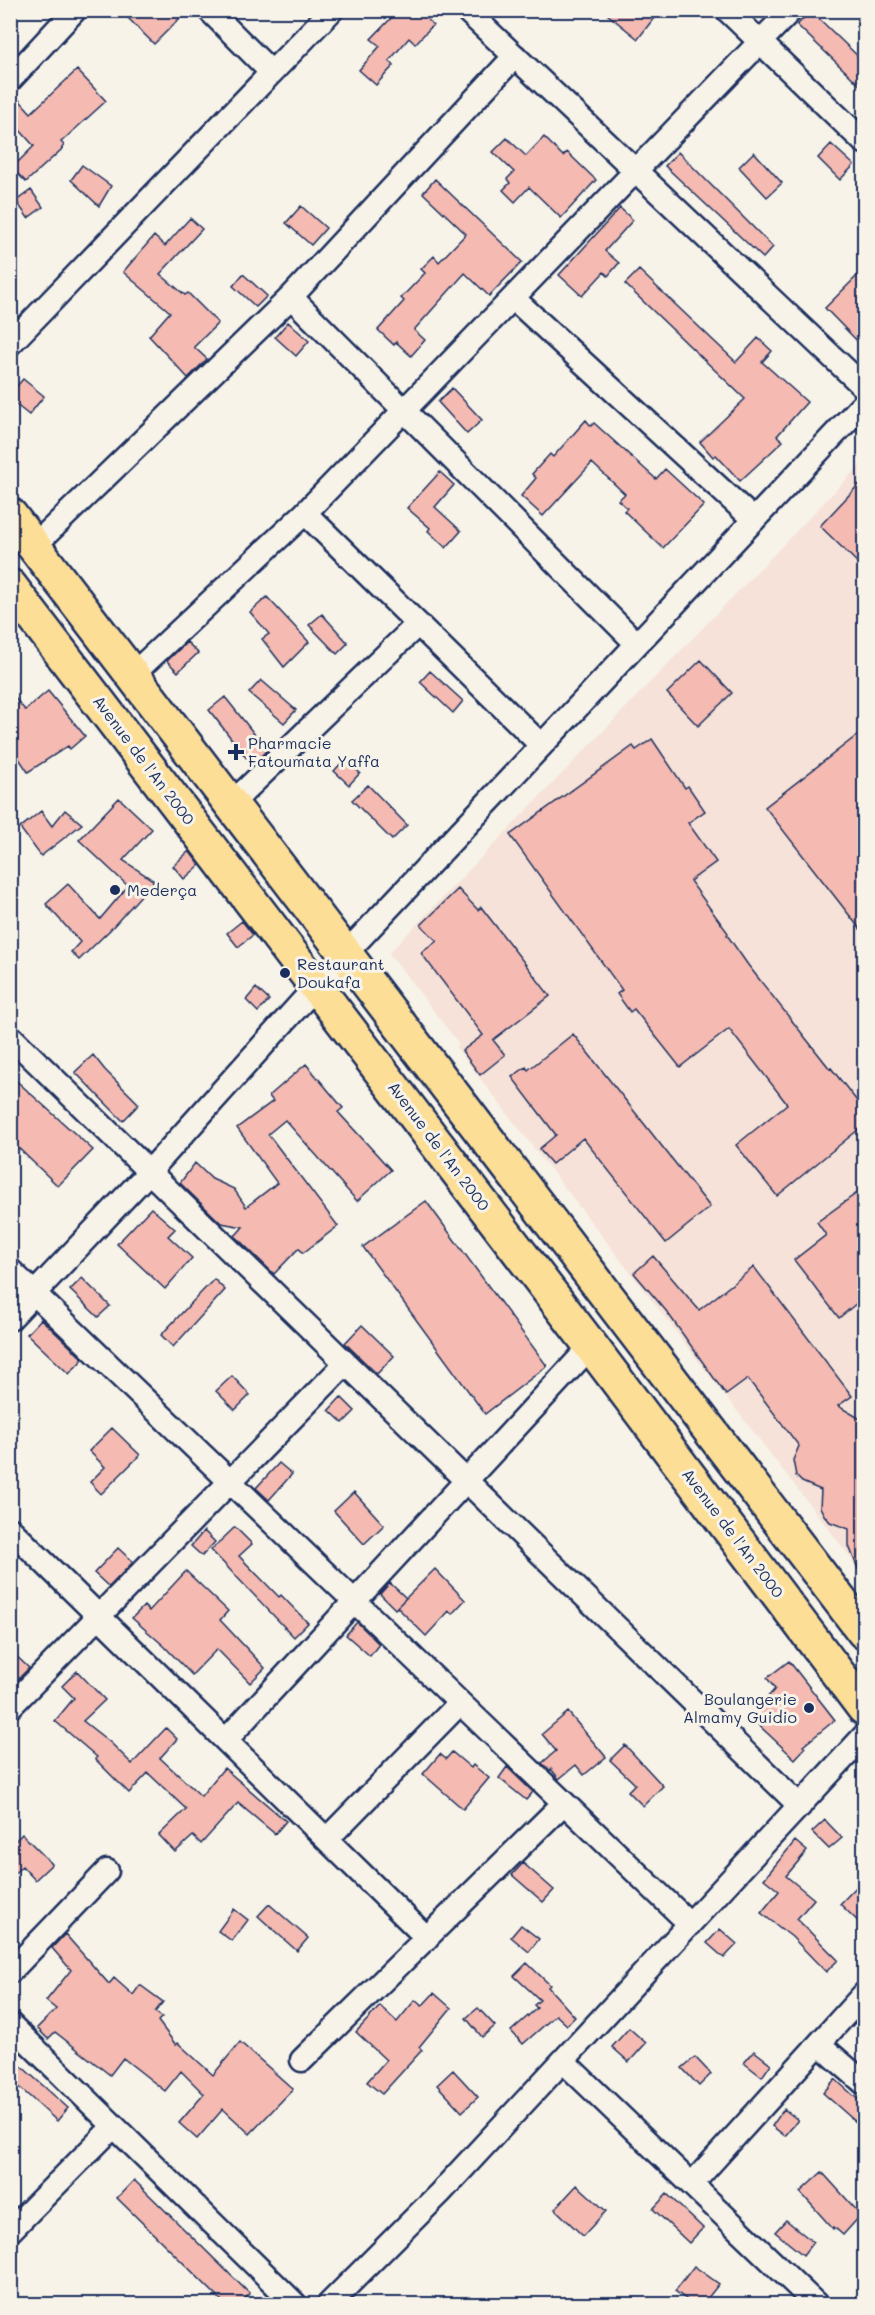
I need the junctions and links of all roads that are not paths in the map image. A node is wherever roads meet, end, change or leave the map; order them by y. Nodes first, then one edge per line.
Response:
1 (75, 10) edge
2 (209, 10) edge
3 (332, 10) edge
4 (466, 10) edge
5 (727, 10) edge
6 (791, 10) edge
7 (761, 43) junction
8 (515, 56) junction
9 (271, 72) junction
10 (10, 80) edge
11 (864, 142) edge
12 (636, 171) junction
13 (291, 297) junction
14 (513, 298) junction
15 (10, 344) edge
16 (864, 387) edge
17 (864, 403) edge
18 (404, 411) junction
19 (305, 513) junction
20 (10, 515) edge
21 (754, 520) junction
22 (34, 546) junction
23 (10, 586) edge
24 (418, 624) junction
25 (636, 644) junction
26 (132, 675) junction
27 (541, 745) junction
28 (231, 804) junction
29 (346, 953) junction
30 (317, 986) junction
31 (10, 1036) edge
32 (149, 1172) junction
33 (10, 1270) edge
34 (34, 1294) junction
35 (10, 1319) edge
36 (591, 1346) junction
37 (345, 1364) junction
38 (466, 1480) junction
39 (230, 1482) junction
40 (10, 1529) edge
41 (354, 1601) junction
42 (99, 1616) junction
43 (864, 1632) edge
44 (460, 1703) junction
45 (10, 1707) edge
46 (864, 1708) edge
47 (864, 1736) edge
48 (226, 1740) junction
49 (564, 1803) junction
50 (800, 1806) junction
51 (327, 1839) junction
52 (106, 1871) dead end
53 (690, 1924) junction
54 (427, 1938) junction
55 (10, 1972) edge
56 (864, 1994) edge
57 (10, 2024) edge
58 (819, 2044) junction
59 (302, 2060) dead end
60 (563, 2061) junction
61 (864, 2083) edge
62 (114, 2126) junction
63 (692, 2184) junction
64 (10, 2231) edge
65 (296, 2304) edge
66 (329, 2304) edge
67 (816, 2304) edge

1 - 10 street
2 - 9 street
3 - 9 street
4 - 8 street
5 - 7 street
6 - 7 street
7 - 11 street
7 - 12 street
8 - 12 street
8 - 13 street
9 - 15 street
12 - 14 street
12 - 16 street
13 - 18 street
13 - 22 street
14 - 18 street
14 - 21 street
17 - 21 street
18 - 19 street
18 - 25 street
19 - 24 street
19 - 26 street
20 - 22 main road
21 - 25 street
22 - 26 main road
23 - 30 main road, Avenue de l'An 2000
24 - 27 street
24 - 28 street
25 - 27 street
26 - 28 main road
27 - 29 street
28 - 29 main road
29 - 30 street
29 - 43 main road
30 - 32 street
30 - 36 main road, Avenue de l'An 2000
31 - 32 street
32 - 34 street
32 - 37 street
33 - 34 street
34 - 35 street
34 - 39 street
36 - 38 street
36 - 46 main road, Avenue de l'An 2000
37 - 38 street
37 - 39 street
38 - 41 street
38 - 50 street
39 - 41 street
39 - 42 street
40 - 42 street
41 - 44 street
41 - 48 street
42 - 45 street
42 - 48 street
44 - 49 street
44 - 51 street
47 - 50 street
48 - 51 street
49 - 53 street
49 - 54 street
50 - 53 street
51 - 54 street
52 - 55 street
53 - 60 street
54 - 59 street
56 - 58 street
57 - 62 street
58 - 61 street
58 - 63 street
60 - 63 street
60 - 66 street
62 - 64 street
62 - 65 street
63 - 67 street

